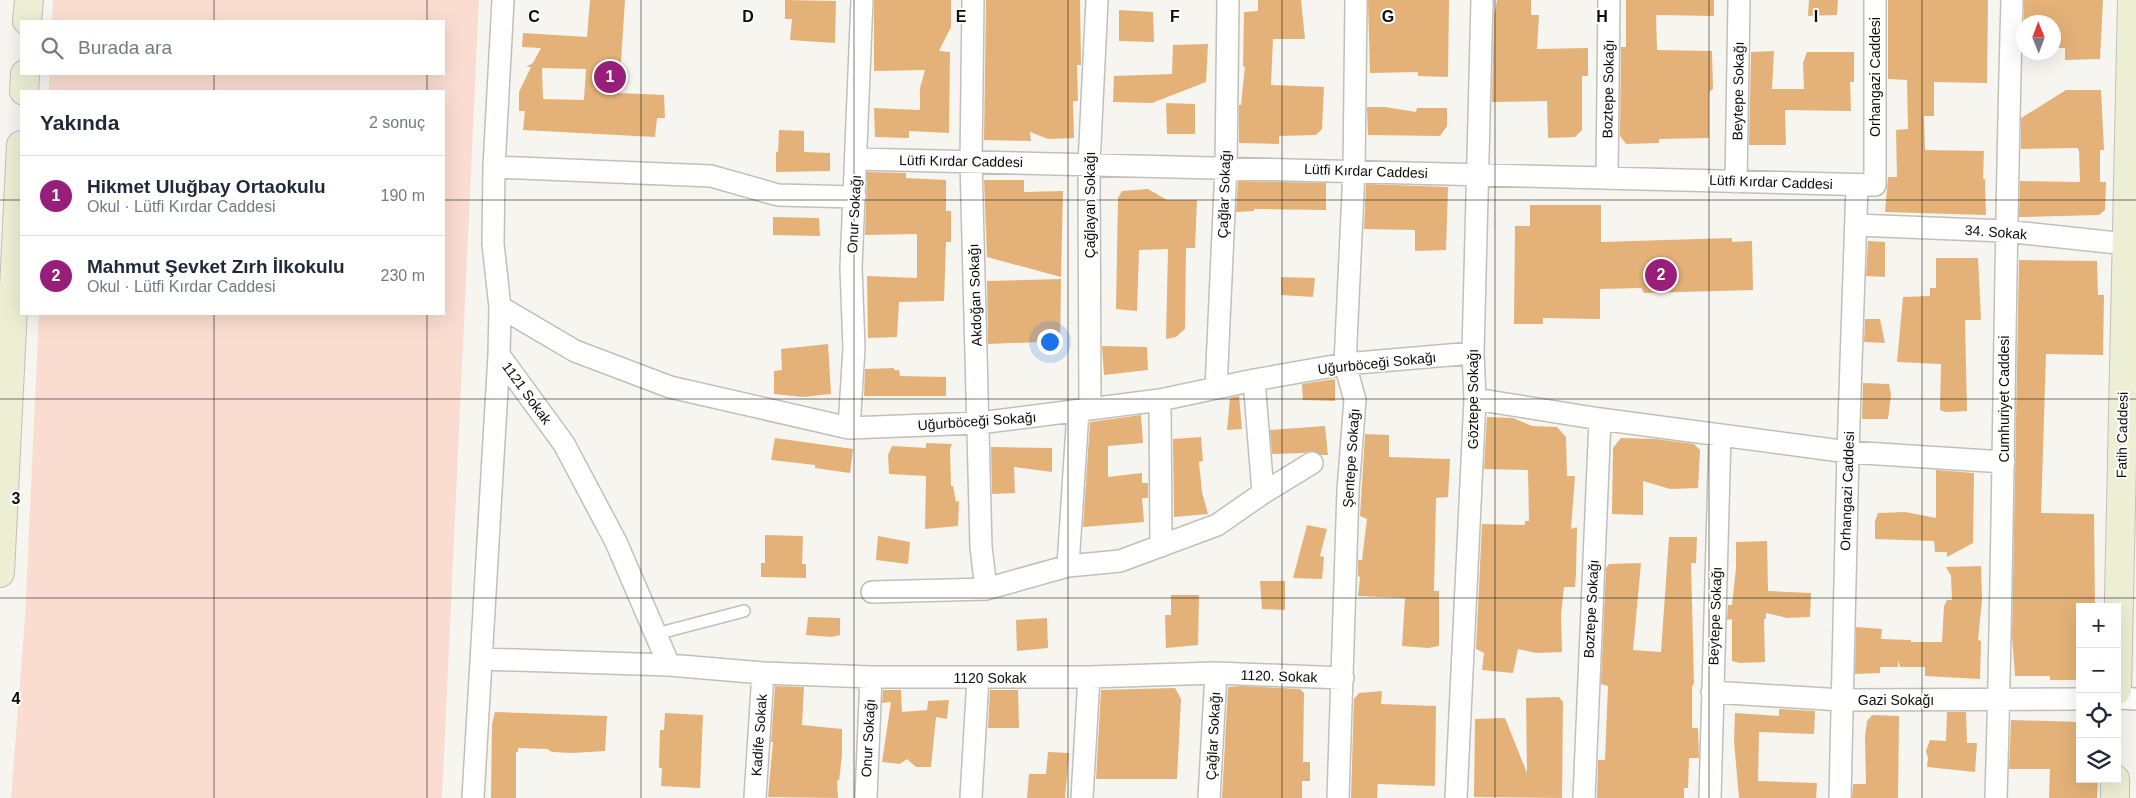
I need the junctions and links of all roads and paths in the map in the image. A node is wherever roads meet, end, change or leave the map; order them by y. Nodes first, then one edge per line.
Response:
1 (28, 0) edge
2 (503, 0) edge
3 (862, 0) edge
4 (973, 0) edge
5 (1097, 0) edge
6 (1228, 0) edge
7 (1356, 0) edge
8 (1482, 0) edge
9 (1609, 0) edge
10 (1739, 0) edge
11 (1875, 0) edge
12 (2012, 0) edge
13 (2132, 0) edge
14 (27, 20) edge
15 (25, 75) edge
16 (24, 90) edge
17 (857, 159) junction
18 (971, 162) junction
19 (20, 165) edge
20 (1089, 165) junction
21 (494, 167) junction
22 (1226, 167) junction
23 (1354, 171) junction
24 (1477, 174) junction
25 (1608, 178) junction
26 (1736, 182) junction
27 (1866, 185) junction
28 (854, 197) junction
29 (1856, 225) junction
30 (2005, 231) junction
31 (2131, 245) edge
32 (500, 307) junction
33 (1472, 353) junction
34 (499, 355) junction
35 (1345, 364) junction
36 (1254, 380) junction
37 (1216, 388) junction
38 (1475, 399) junction
39 (1160, 400) junction
40 (1084, 410) junction
41 (1600, 419) junction
42 (978, 423) junction
43 (849, 428) junction
44 (1720, 435) junction
45 (1848, 452) junction
46 (2004, 462) junction
47 (1312, 463) dead end
48 (1263, 493) junction
49 (1160, 546) junction
50 (1068, 566) junction
51 (0, 573) edge
52 (986, 589) junction
53 (872, 592) dead end
54 (744, 611) dead end
55 (656, 634) junction
56 (2118, 648) edge
57 (482, 659) junction
58 (669, 665) junction
59 (763, 673) junction
60 (1216, 673) junction
61 (871, 677) junction
62 (978, 678) junction
63 (1089, 678) junction
64 (1342, 678) junction
65 (1712, 692) junction
66 (2121, 698) edge
67 (2076, 699) edge
68 (2136, 699) edge
69 (1842, 700) junction
70 (1999, 700) junction
71 (2115, 783) edge
72 (473, 798) edge
73 (755, 798) edge
74 (866, 798) edge
75 (971, 798) edge
76 (1082, 798) edge
77 (1209, 798) edge
78 (1338, 798) edge
79 (1456, 798) edge
80 (1584, 798) edge
81 (1710, 798) edge
82 (1840, 798) edge
83 (1996, 798) edge
84 (2114, 798) edge

1 - 14 main road
2 - 21 street, 1121 Sokak
3 - 17 street, Onur Sokağı
4 - 18 street, Akdoğan Sokağı
5 - 20 street, Çağlayan Sokağı
6 - 22 street, Çağlar Sokağı
7 - 23 street, Şentepe Sokağı
8 - 24 street, Göztepe Sokağı
9 - 25 street, Boztepe Sokağı
10 - 26 street, Beytepe Sokağı
11 - 27 street, Orhangazi Caddesi
12 - 30 street, Cumhuriyet Caddesi
13 - 31 main road, Fatih Caddesi
15 - 16 main road
17 - 18 street, Lütfi Kırdar Caddesi
17 - 28 street, Onur Sokağı
18 - 20 street, Lütfi Kırdar Caddesi
18 - 42 street, Akdoğan Sokağı
19 - 51 main road
20 - 22 street, Lütfi Kırdar Caddesi
20 - 40 street, Çağlayan Sokağı
21 - 28 street
21 - 32 street, 1121 Sokak
22 - 23 street, Lütfi Kırdar Caddesi
22 - 37 street, Çağlar Sokağı
23 - 24 street, Lütfi Kırdar Caddesi
23 - 35 street, Şentepe Sokağı
24 - 25 street, Lütfi Kırdar Caddesi
24 - 33 street, Göztepe Sokağı
25 - 26 street, Lütfi Kırdar Caddesi
26 - 27 street, Lütfi Kırdar Caddesi
27 - 29 street, Orhangazi Caddesi
28 - 43 street, Onur Sokağı
29 - 30 street, 34. Sokak
29 - 45 street, Orhangazi Caddesi
30 - 31 street, 34. Sokak
30 - 46 street, Cumhuriyet Caddesi
31 - 56 main road, Fatih Caddesi
32 - 34 street, 1121 Sokak
32 - 43 street, Uğurböceği Sokağı
33 - 35 street, Uğurböceği Sokağı
33 - 38 street, Göztepe Sokağı
34 - 55 street, 1121 Sokak
34 - 57 street
35 - 36 street, Uğurböceği Sokağı
35 - 64 street, Şentepe Sokağı
36 - 37 street, Uğurböceği Sokağı
36 - 48 street
37 - 39 street, Uğurböceği Sokağı
38 - 41 street
38 - 79 street, Göztepe Sokağı
39 - 40 street, Uğurböceği Sokağı
39 - 49 street
40 - 42 street, Uğurböceği Sokağı
40 - 50 street, Çağlayan Sokağı
41 - 44 street
41 - 80 street, Boztepe Sokağı
42 - 43 street, Uğurböceği Sokağı
42 - 52 street, Akdoğan Sokağı
44 - 45 street
44 - 65 street, Beytepe Sokağı
45 - 46 street
45 - 69 street, Orhangazi Caddesi
46 - 70 street, Cumhuriyet Caddesi
47 - 48 street
48 - 49 street
49 - 50 street
50 - 52 street
52 - 53 street
54 - 55 lane
55 - 58 street, 1121 Sokak
57 - 58 street
57 - 72 street
58 - 59 street
59 - 61 street, 1120 Sokak
59 - 73 street, Kadife Sokak
60 - 63 street, 1120 Sokak
60 - 64 street, 1120. Sokak
60 - 77 street, Çağlar Sokağı
61 - 62 street, 1120 Sokak
61 - 74 street, Onur Sokağı
62 - 63 street, 1120 Sokak
62 - 75 street
63 - 76 street
64 - 78 street, Şentepe Sokağı
65 - 69 street, Gazi Sokağı
65 - 81 street, Beytepe Sokağı
66 - 68 street
67 - 70 street, Gazi Sokağı
69 - 70 street, Gazi Sokağı
69 - 82 street, Orhangazi Caddesi
70 - 83 street, Cumhuriyet Caddesi
71 - 84 main road

